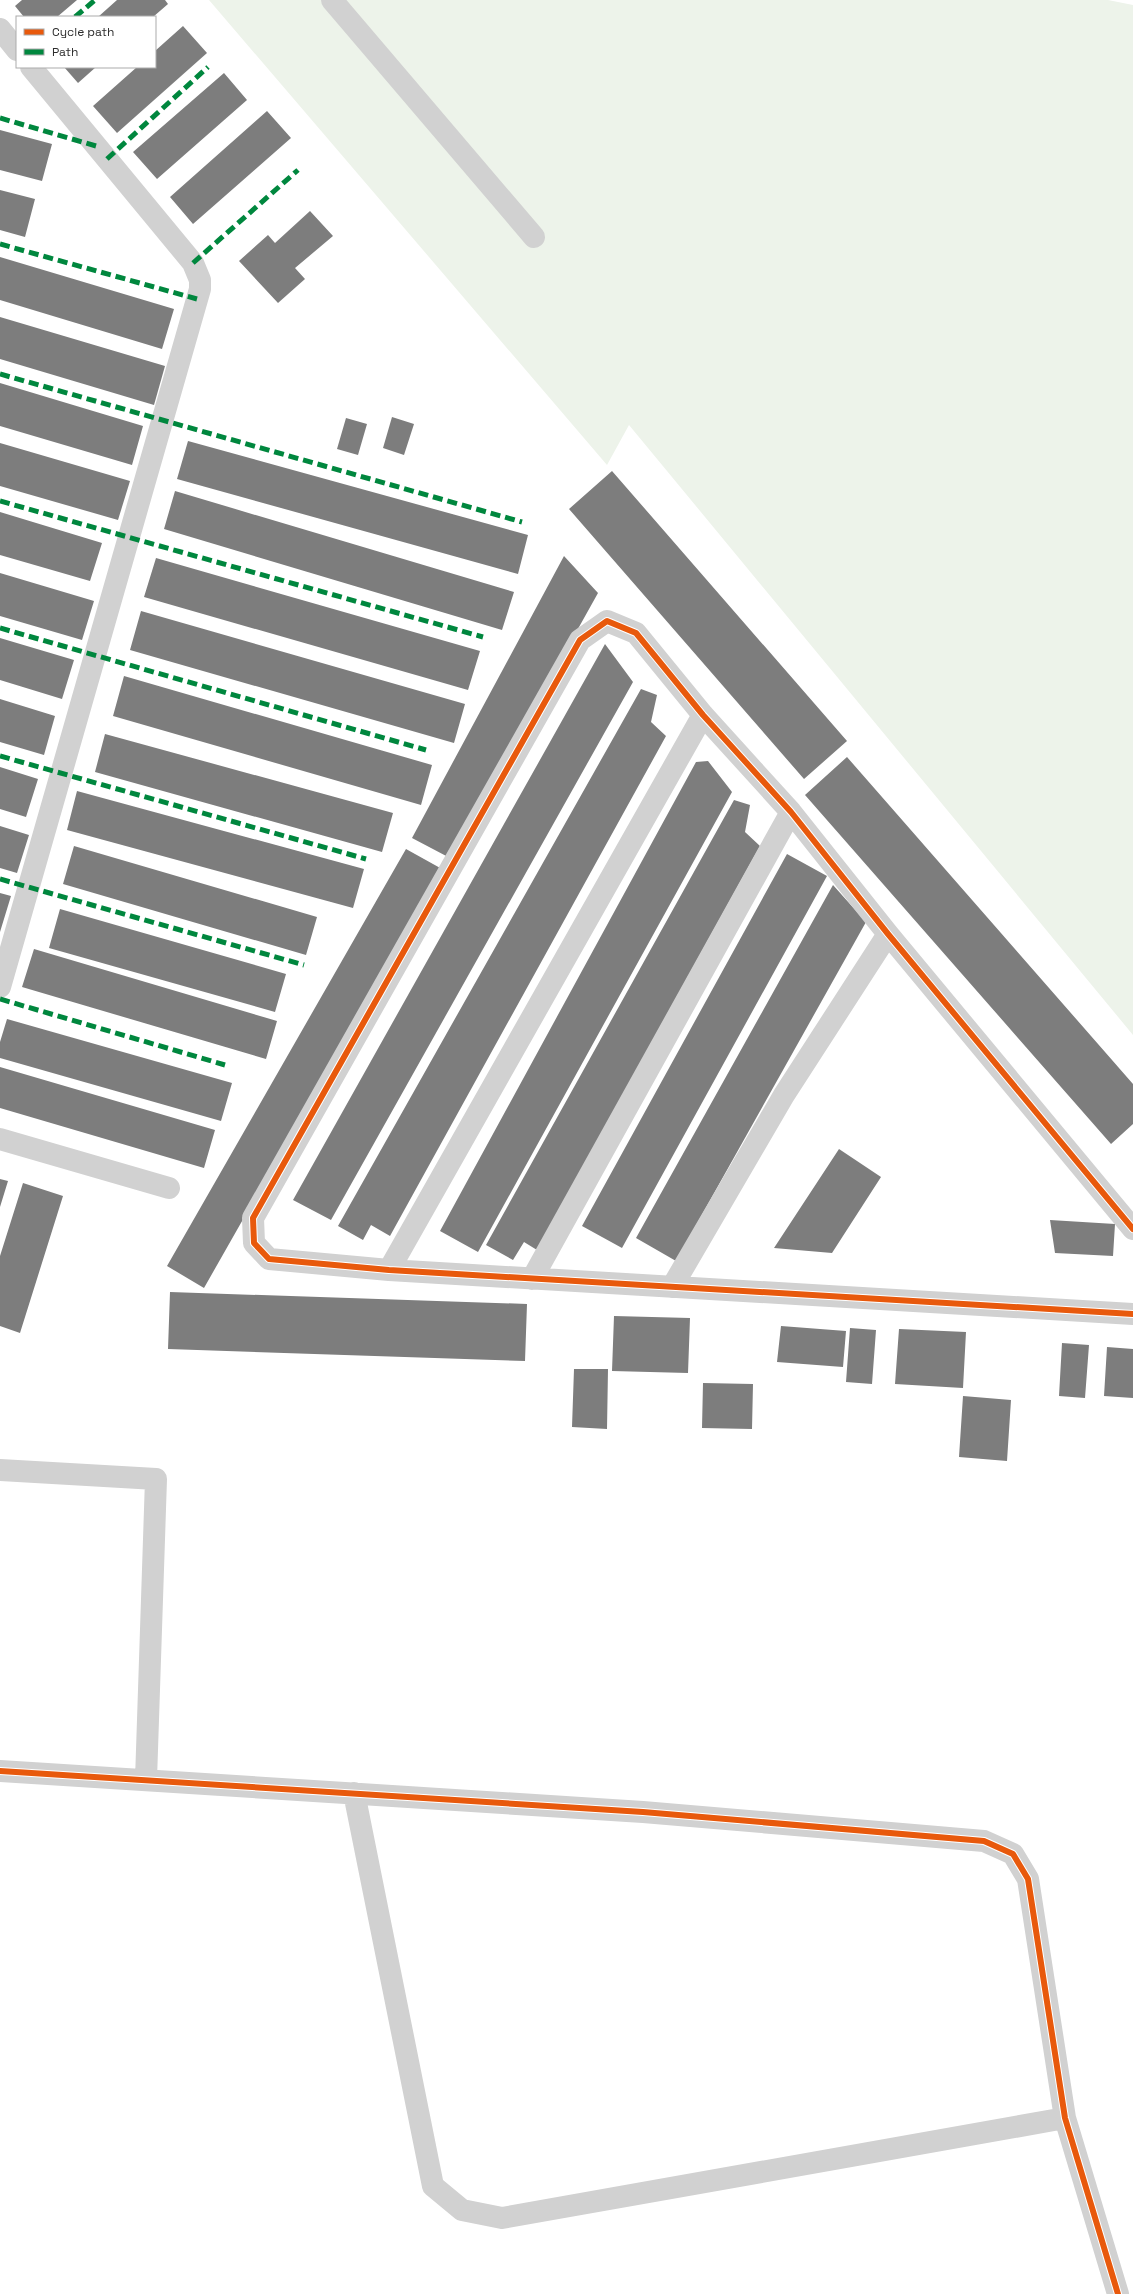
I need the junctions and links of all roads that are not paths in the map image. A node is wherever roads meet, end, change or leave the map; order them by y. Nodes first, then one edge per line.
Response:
1 (332, 0) edge
2 (0, 29) edge
3 (16, 49) edge
4 (32, 68) edge
5 (534, 237) dead end
6 (703, 715) junction
7 (791, 812) junction
8 (888, 934) junction
9 (0, 987) edge
10 (0, 1139) edge
11 (169, 1188) dead end
12 (1133, 1229) edge
13 (389, 1270) junction
14 (532, 1279) junction
15 (672, 1287) junction
16 (1133, 1314) edge
17 (0, 1470) edge
18 (0, 1771) edge
19 (146, 1780) junction
20 (354, 1793) junction
21 (1065, 2118) junction
22 (1118, 2294) edge

1 - 5 street
2 - 3 street
4 - 9 street
6 - 7 street
6 - 13 street
6 - 13 street
7 - 8 street
7 - 14 street
8 - 12 street
8 - 15 street
10 - 11 street
13 - 14 street
14 - 15 street
15 - 16 street
17 - 19 street
18 - 19 street
19 - 20 street
20 - 21 street
20 - 21 street
21 - 22 street

